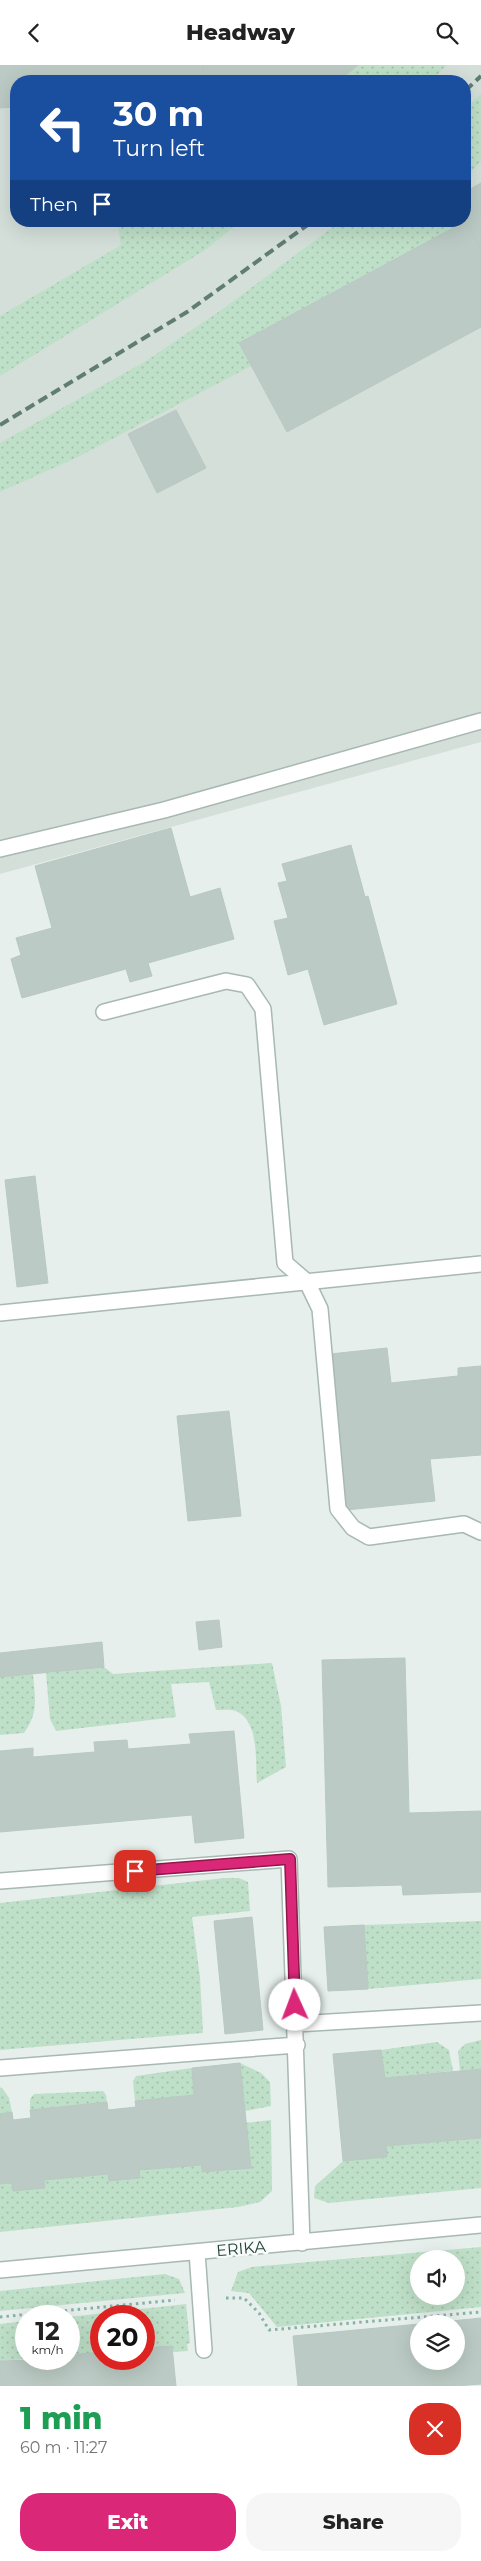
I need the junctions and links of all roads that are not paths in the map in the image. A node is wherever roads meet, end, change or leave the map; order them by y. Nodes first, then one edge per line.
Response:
1 (481, 721) edge
2 (0, 849) edge
3 (104, 1012) dead end
4 (481, 1264) edge
5 (307, 1282) junction
6 (0, 1313) edge
7 (481, 1532) edge
8 (0, 1881) edge
9 (481, 2013) edge
10 (296, 2024) junction
11 (298, 2045) junction
12 (0, 2068) edge
13 (481, 2225) edge
14 (302, 2243) junction
15 (196, 2252) junction
16 (0, 2270) edge
17 (204, 2350) dead end

1 - 2 street
3 - 5 street
4 - 5 street
5 - 6 street
5 - 7 street
8 - 10 street
9 - 10 street
10 - 11 street
11 - 12 street
11 - 14 street
13 - 14 street, ERIKA
14 - 15 street, ERIKA
15 - 16 street, ERIKA
15 - 17 street

